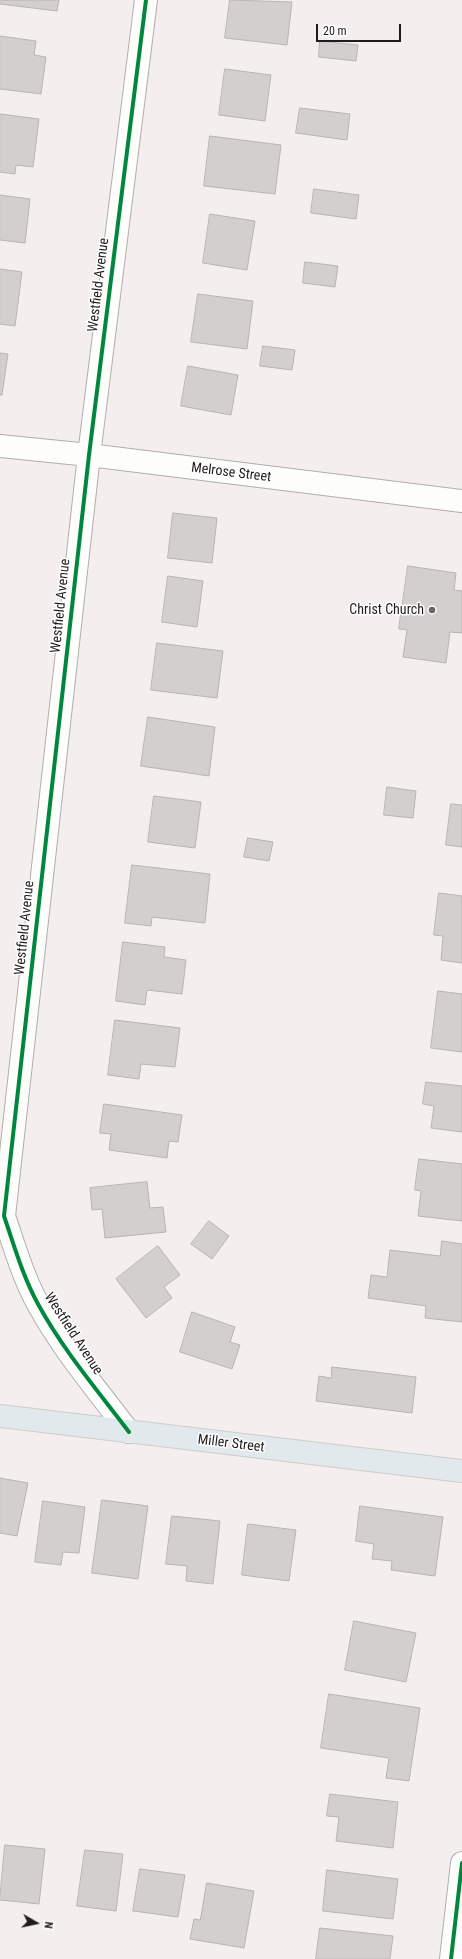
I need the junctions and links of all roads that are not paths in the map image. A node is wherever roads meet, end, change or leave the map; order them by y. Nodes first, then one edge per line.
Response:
1 (146, 0) edge
2 (0, 446) edge
3 (89, 455) junction
4 (462, 501) edge
5 (2, 1219) edge
6 (0, 1416) edge
7 (129, 1432) junction
8 (462, 1471) edge
9 (462, 1863) edge
10 (451, 1959) edge

1 - 3 street, Westfield Avenue
2 - 3 street, Melrose Street
3 - 4 street, Melrose Street
3 - 5 street, Westfield Avenue
5 - 7 street, Westfield Avenue
6 - 7 main road, Miller Street
7 - 8 main road, Miller Street
9 - 10 street

